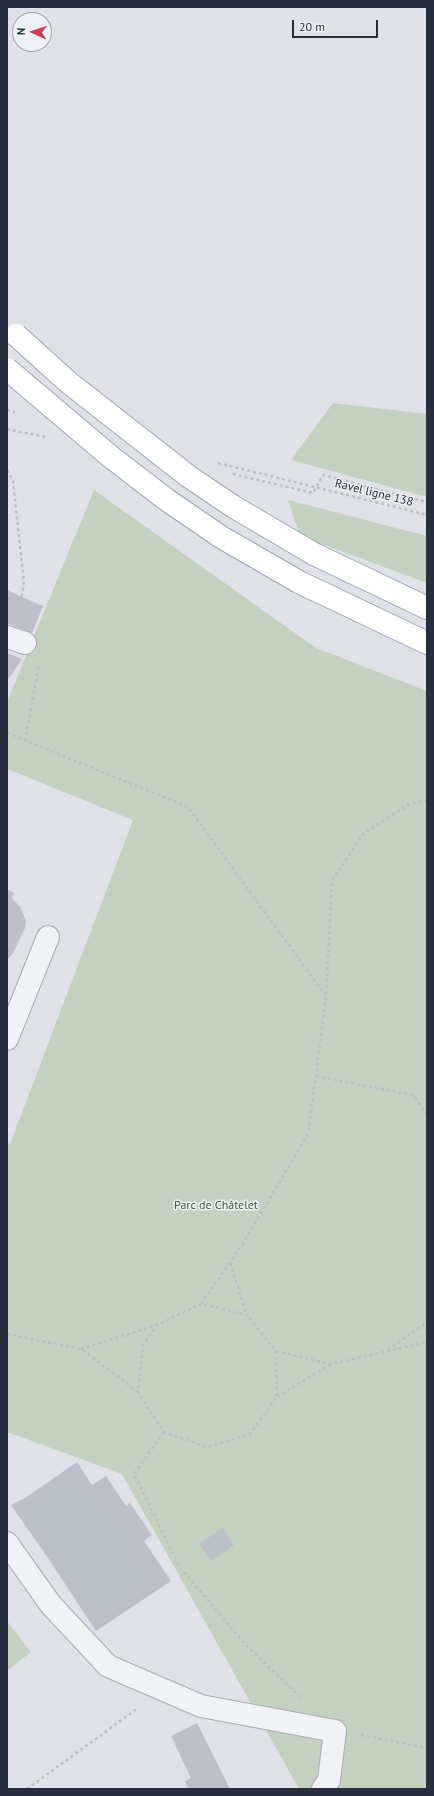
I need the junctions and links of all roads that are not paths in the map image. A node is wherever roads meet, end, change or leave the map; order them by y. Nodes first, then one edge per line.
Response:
1 (11, 330) edge
2 (7, 369) edge
3 (427, 608) edge
4 (427, 643) edge
5 (48, 937) dead end
6 (7, 1039) edge
7 (7, 1543) edge
8 (323, 1789) edge

1 - 3 main road, bridge
2 - 4 main road, bridge
5 - 6 lane
7 - 8 lane

